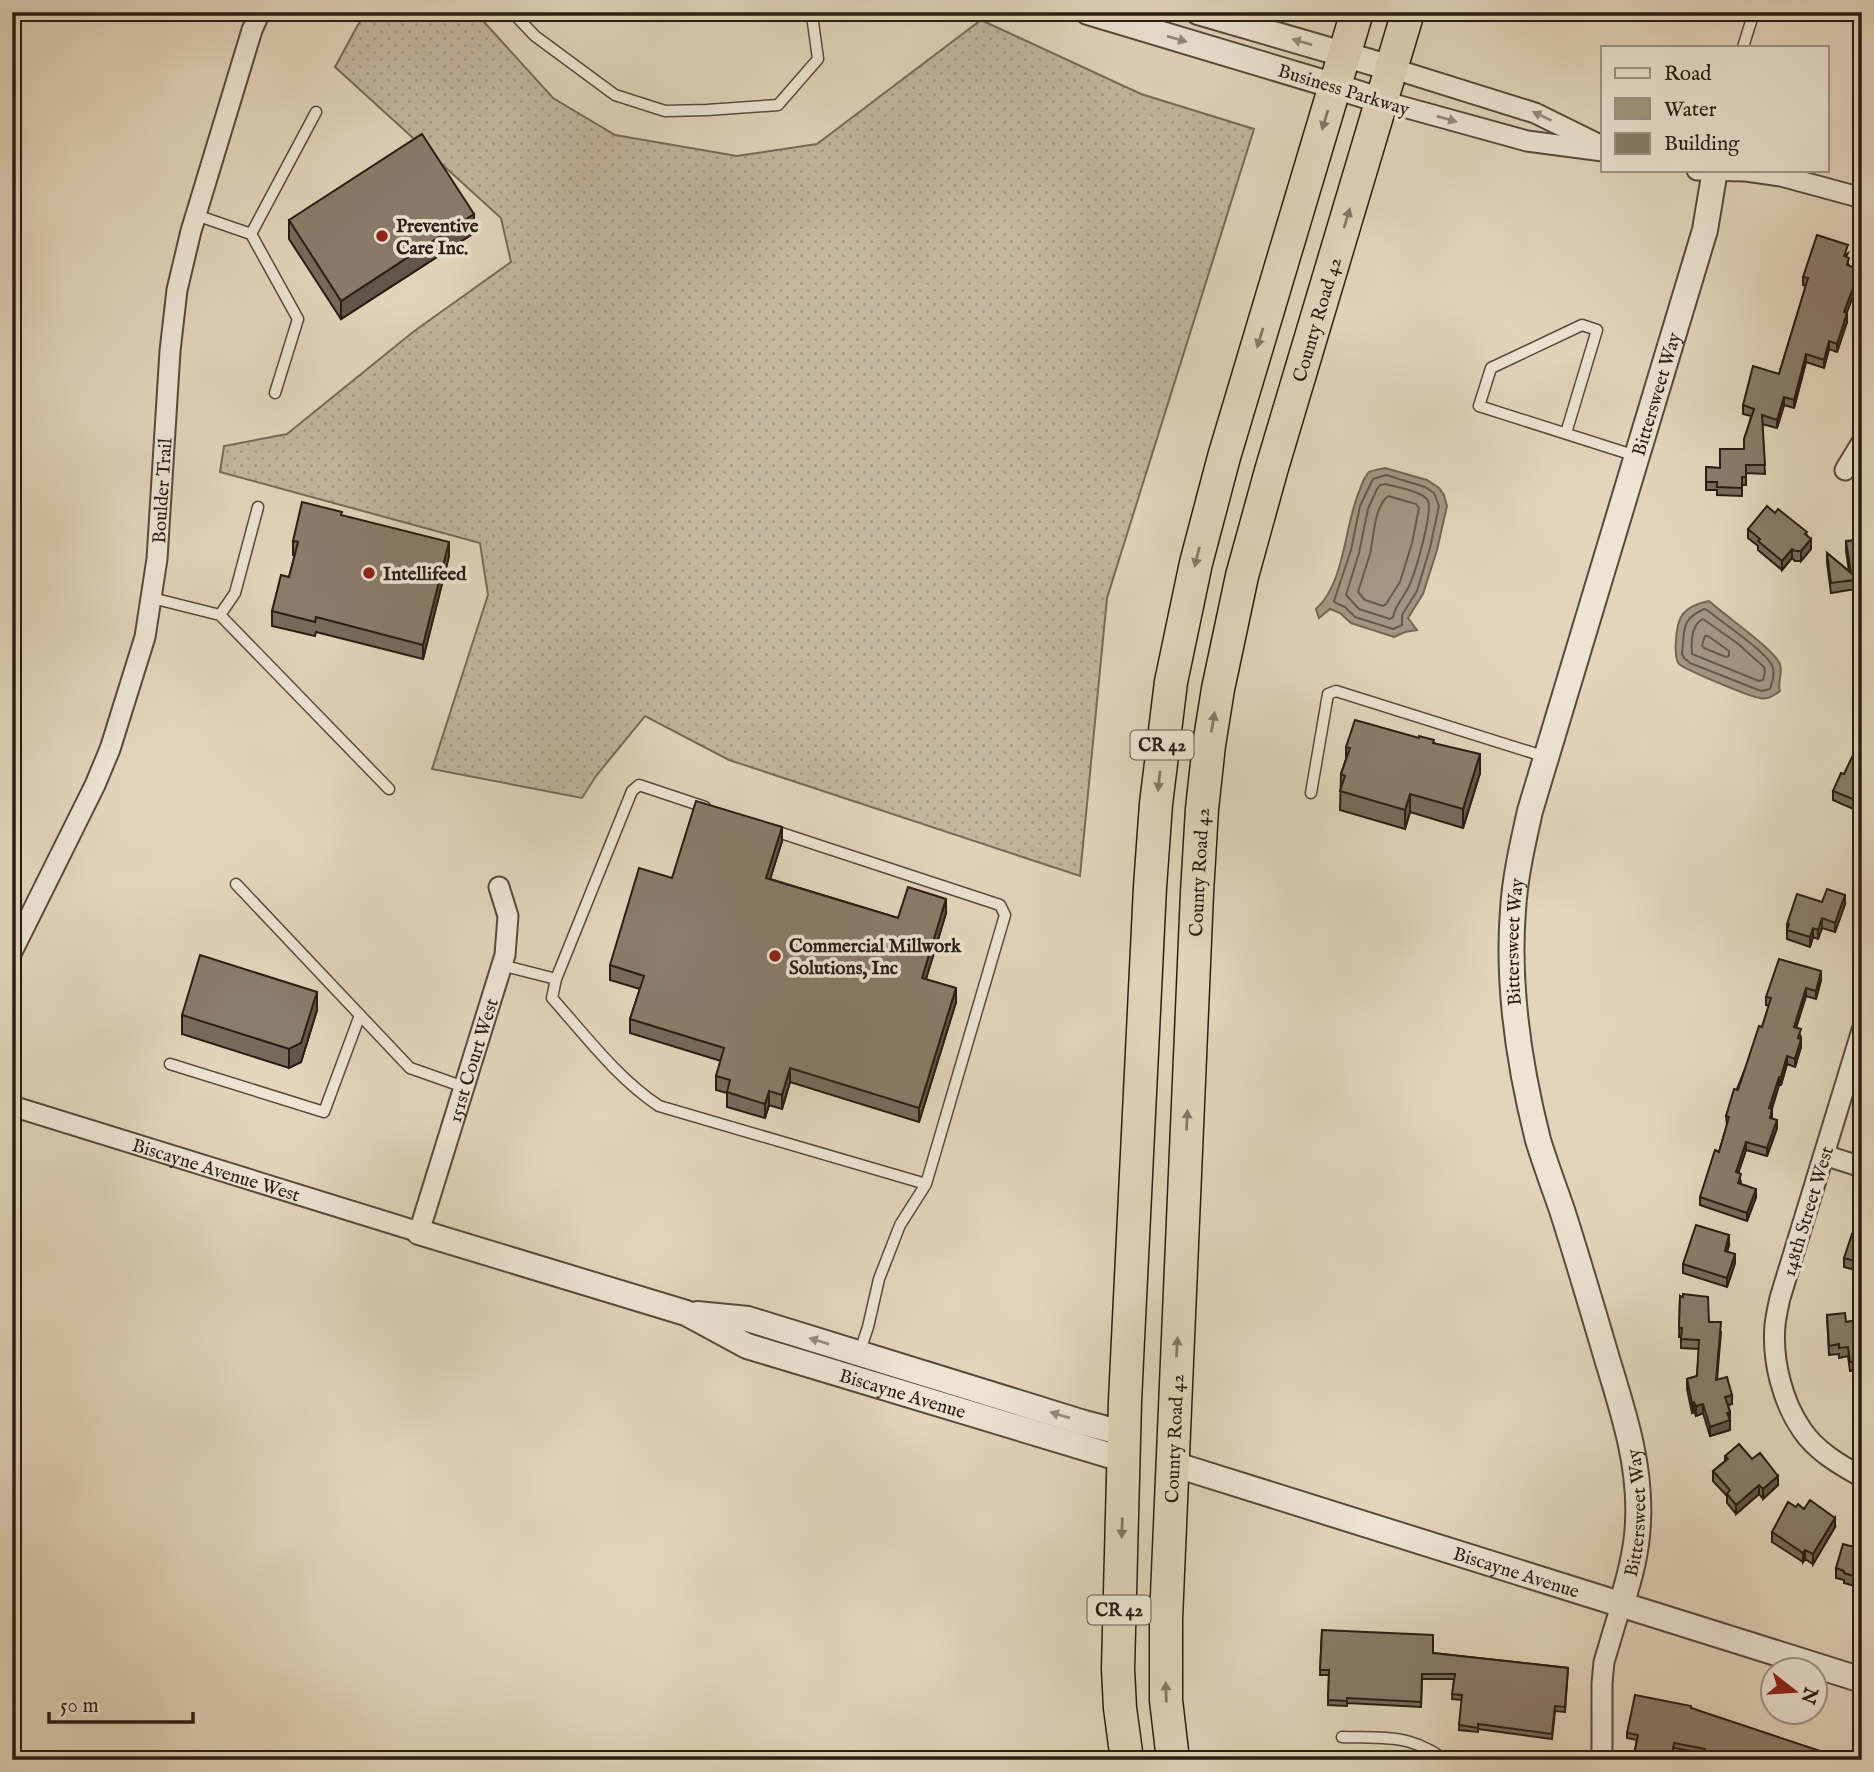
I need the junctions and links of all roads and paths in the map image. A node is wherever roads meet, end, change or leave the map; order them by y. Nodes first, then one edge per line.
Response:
1 (260, 12) edge
2 (512, 12) edge
3 (814, 12) edge
4 (1088, 12) edge
5 (1198, 12) edge
6 (1357, 12) edge
7 (1408, 12) edge
8 (1754, 12) edge
9 (1743, 46) edge
10 (1344, 55) junction
11 (1391, 68) junction
12 (1335, 86) junction
13 (1382, 101) junction
14 (316, 112) dead end
15 (1601, 148) edge
16 (1601, 149) edge
17 (1715, 172) edge
18 (1746, 172) edge
19 (1862, 198) edge
20 (196, 215) junction
21 (251, 234) junction
22 (275, 393) dead end
23 (1566, 433) junction
24 (1862, 442) edge
25 (1637, 456) junction
26 (1845, 470) dead end
27 (258, 507) dead end
28 (152, 598) junction
29 (220, 615) junction
30 (1547, 757) junction
31 (389, 789) dead end
32 (1311, 793) dead end
33 (716, 811) edge
34 (755, 824) edge
35 (236, 884) dead end
36 (499, 887) dead end
37 (12, 952) edge
38 (501, 965) junction
39 (556, 979) junction
40 (360, 1015) junction
41 (1862, 1030) edge
42 (170, 1063) dead end
43 (464, 1087) junction
44 (12, 1106) edge
45 (1824, 1155) junction
46 (1862, 1167) edge
47 (926, 1184) junction
48 (419, 1232) junction
49 (686, 1313) junction
50 (859, 1353) junction
51 (1125, 1447) junction
52 (1173, 1464) junction
53 (1862, 1477) edge
54 (1621, 1605) junction
55 (1862, 1681) edge
56 (1342, 1737) dead end
57 (1127, 1760) edge
58 (1173, 1760) edge
59 (1446, 1760) edge
60 (1602, 1760) edge

1 - 20 street, Boulder Trail
2 - 3 lane
4 -> 12 street, Business Parkway
10 -> 5 street, Business Parkway
6 - 10 highway, CR 42
7 - 11 highway, County Road 42 / CR 42
8 - 9 lane
10 - 11 street, Business Parkway
10 - 12 highway, CR 42
11 - 13 highway, County Road 42 / CR 42
15 -> 11 street, Business Parkway
12 - 13 street, Business Parkway
12 -> 51 highway, CR 42
13 -> 16 street, Business Parkway
52 -> 13 highway, County Road 42 / CR 42
14 - 21 lane
17 - 25 street, Bittersweet Way
18 - 19 street
20 - 21 lane
20 - 28 street, Boulder Trail
21 - 22 lane
23 - 23 lane
23 - 25 lane
24 - 26 street
25 - 30 street, Bittersweet Way
27 - 29 lane
28 - 29 lane
28 - 37 street, Boulder Trail
29 - 31 lane
30 - 32 lane
30 - 54 street, Bittersweet Way
33 - 39 lane
34 - 47 lane
35 - 40 lane
36 - 38 street, 151st Court West
38 - 39 lane
38 - 43 street, 151st Court West
39 - 47 lane
40 - 42 lane
40 - 43 lane
41 - 45 street, 148th Street West
43 - 48 street, 151st Court West
44 - 48 street, Biscayne Avenue West
45 - 46 street
45 - 53 street, 148th Street West
47 - 50 lane
48 - 49 street, Biscayne Avenue
50 -> 49 street, Biscayne Avenue
49 - 51 street, Biscayne Avenue
51 -> 50 street, Biscayne Avenue
51 -> 57 highway, CR 42
52 - 54 street, Biscayne Avenue
58 -> 52 highway, County Road 42 / CR 42
54 - 55 street, Biscayne Avenue
54 - 60 street, Bittersweet Way
56 - 59 lane

